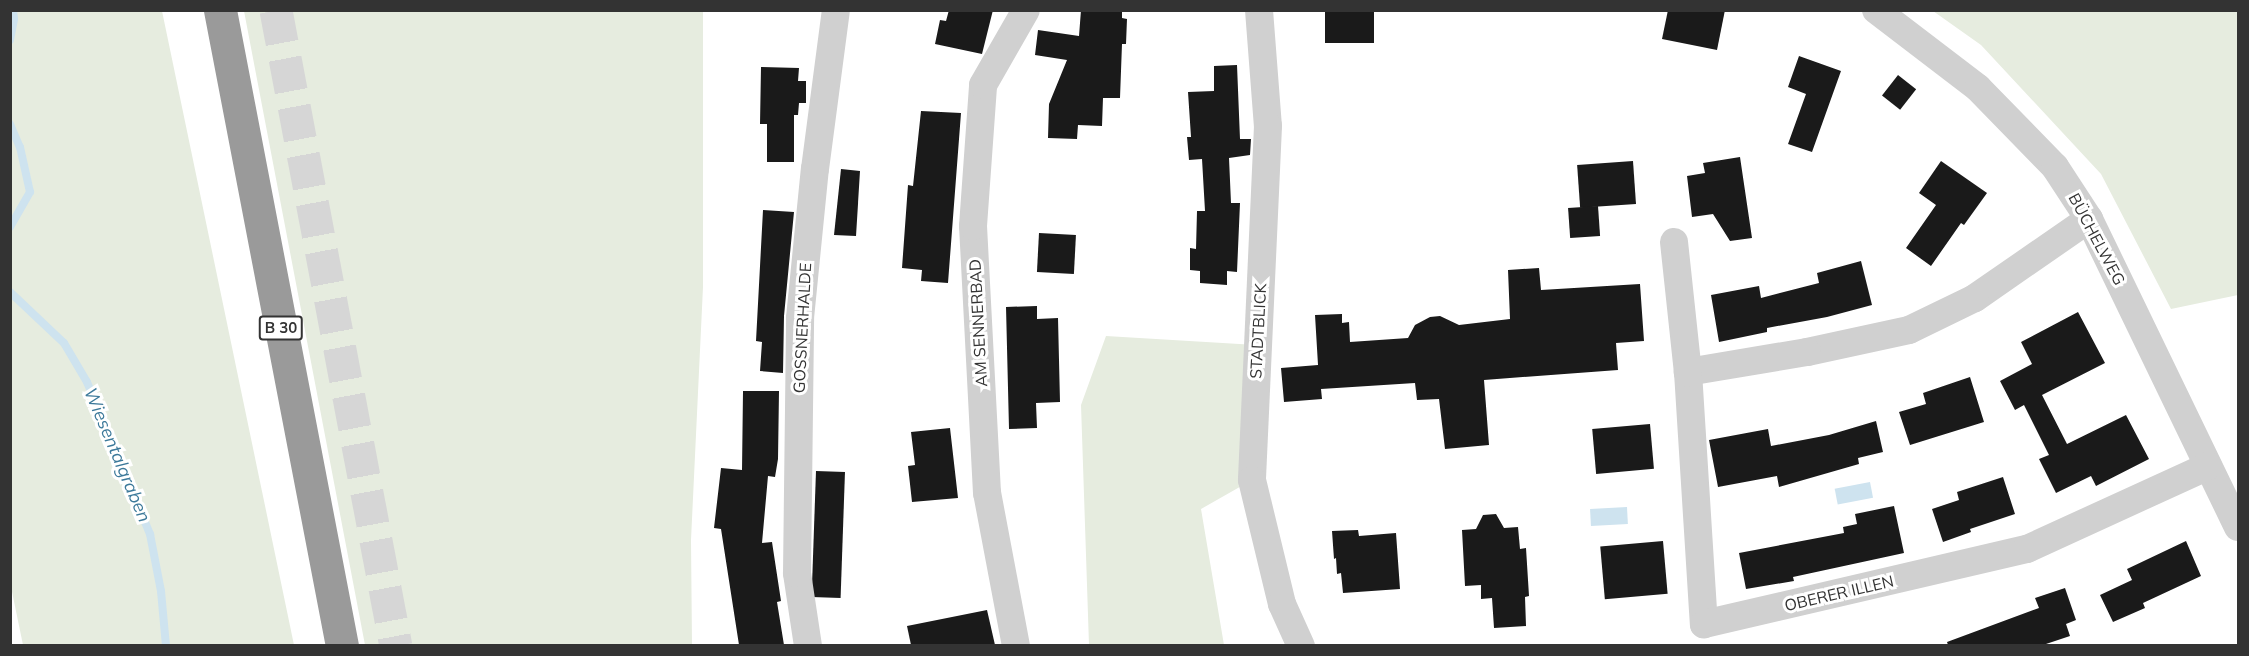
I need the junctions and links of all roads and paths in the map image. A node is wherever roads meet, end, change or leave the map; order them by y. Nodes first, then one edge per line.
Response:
1 (220, 10) edge
2 (836, 10) edge
3 (1026, 10) edge
4 (1259, 10) edge
5 (1876, 10) edge
6 (2089, 219) junction
7 (1674, 242) dead end
8 (1688, 372) junction
9 (2208, 466) junction
10 (2238, 527) edge
11 (342, 645) edge
12 (808, 645) edge
13 (1016, 645) edge
14 (1301, 645) edge

1 - 11 highway, B 30
2 - 12 street, GOSSNERHALDE
3 - 13 street, AM SENNERBAD
4 - 14 street, STADTBLICK
5 - 6 street, BÜCHELWEG
6 - 8 street
6 - 9 street, BÜCHELWEG
7 - 8 street, OBERER ILLEN
8 - 9 street, OBERER ILLEN
9 - 10 street, BÜCHELWEG

